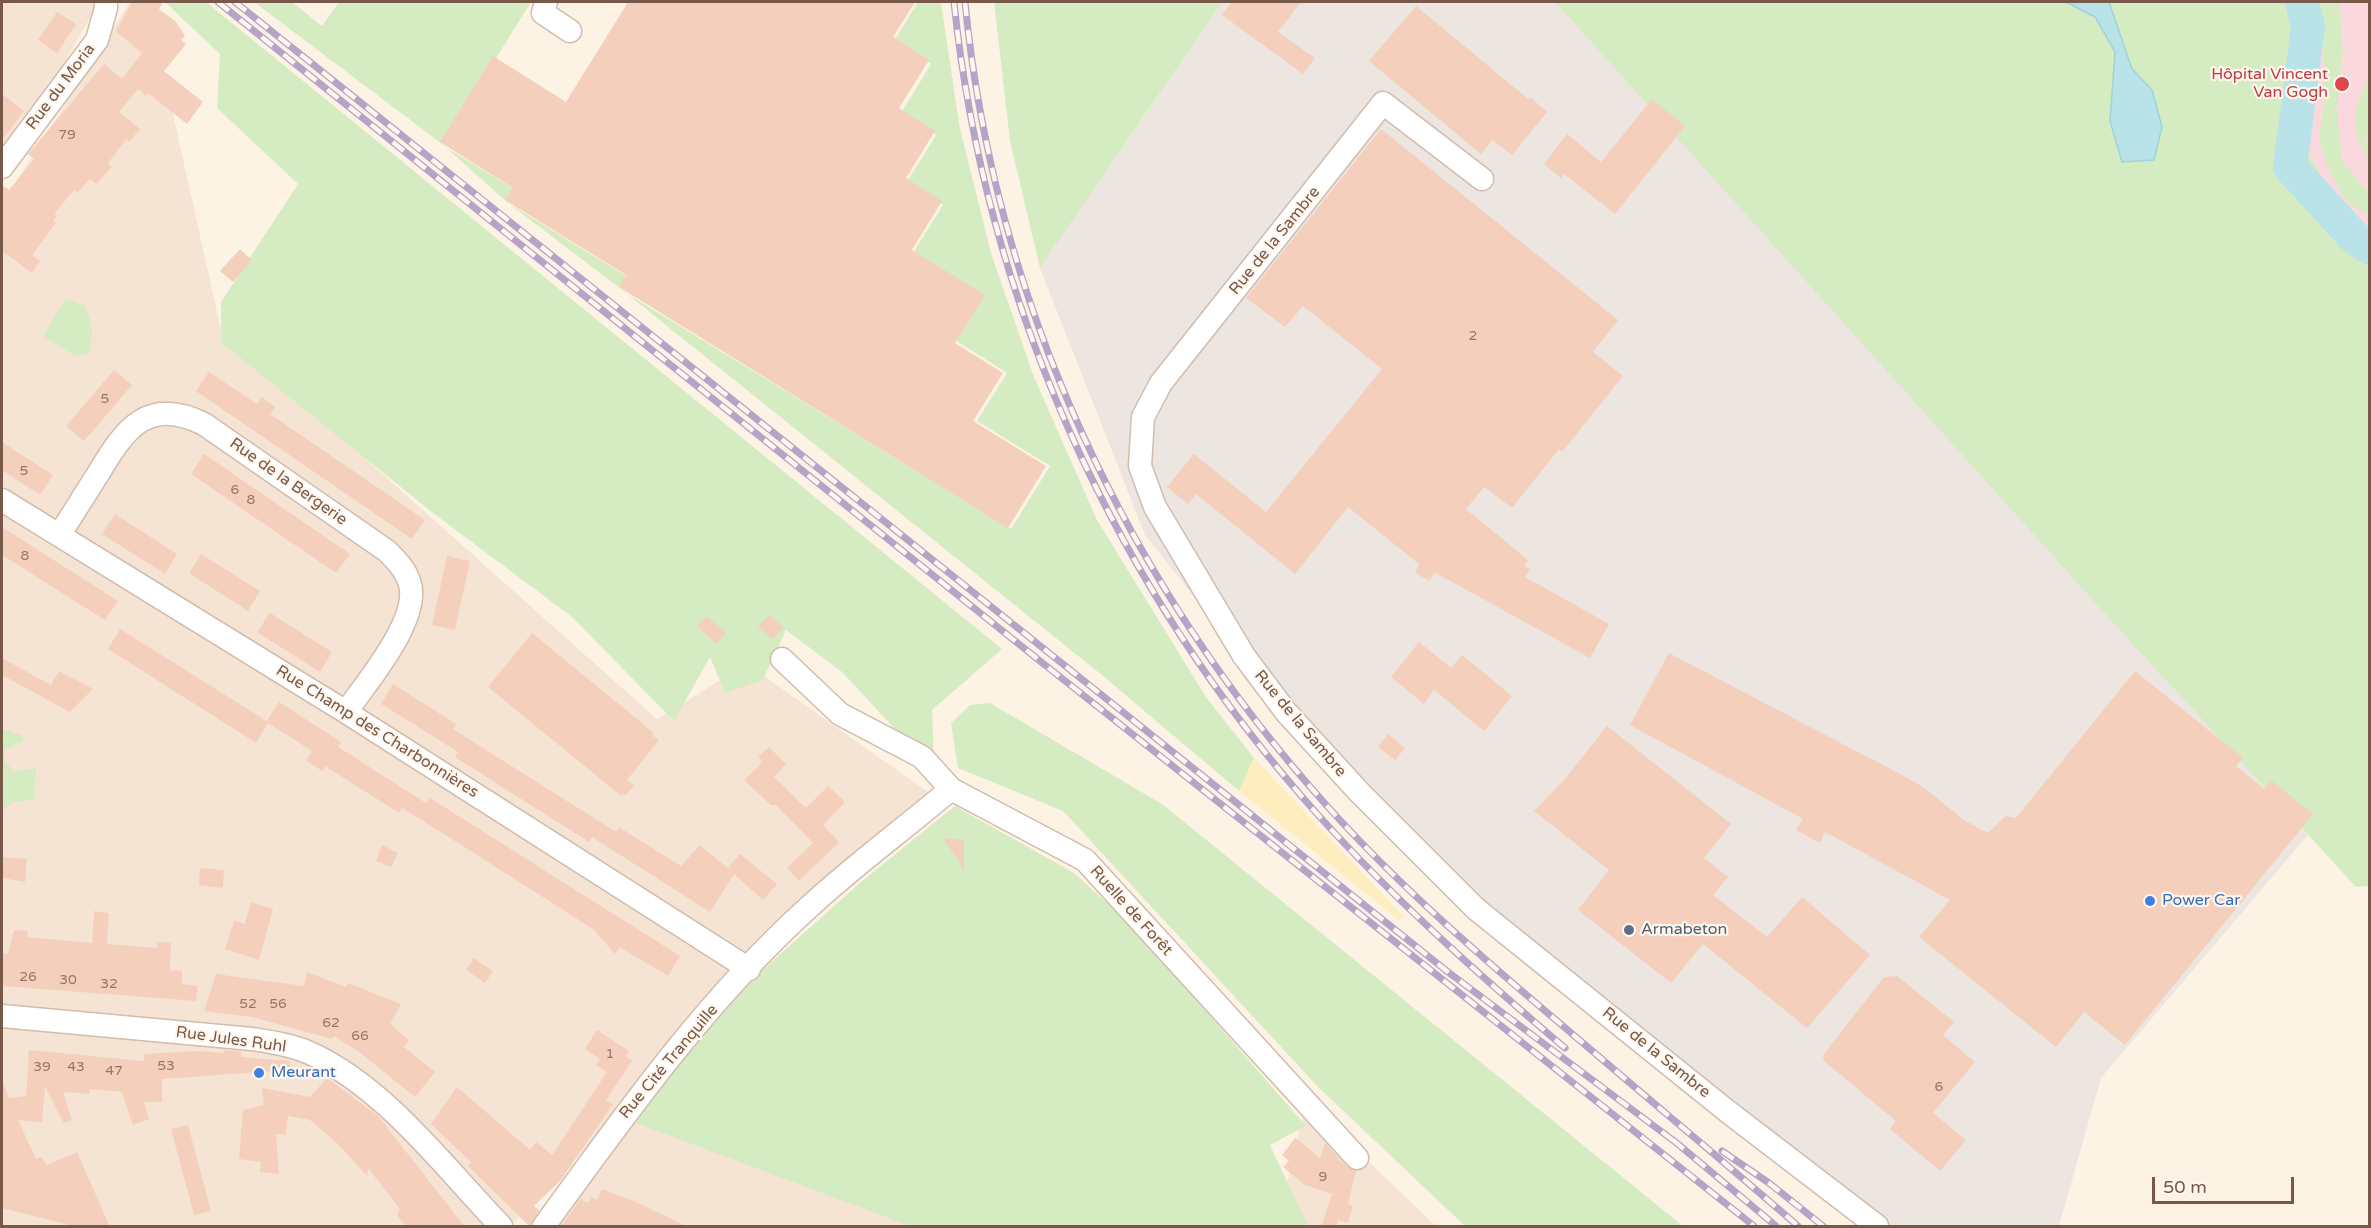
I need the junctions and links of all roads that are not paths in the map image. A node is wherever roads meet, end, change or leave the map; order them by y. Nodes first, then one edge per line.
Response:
1 (106, 2) edge
2 (546, 2) edge
3 (570, 31) dead end
4 (2, 167) edge
5 (1482, 179) dead end
6 (2, 500) edge
7 (60, 534) junction
8 (782, 658) dead end
9 (346, 712) junction
10 (951, 789) junction
11 (749, 969) junction
12 (2, 1016) edge
13 (1357, 1158) dead end
14 (501, 1227) edge
15 (544, 1227) edge
16 (1877, 1227) edge

1 - 4 street, Rue du Moria
2 - 3 street
5 - 16 street, Rue de la Sambre
6 - 7 street, Rue Champ des Charbonnières
7 - 9 street, Rue Champ des Charbonnières
7 - 9 street, Rue de la Bergerie
8 - 10 street, Ruelle de Forêt
9 - 11 street, Rue Champ des Charbonnières
10 - 11 street, Rue Cité Tranquille
10 - 13 street, Ruelle de Forêt
11 - 15 street, Rue Cité Tranquille
12 - 14 street, Rue Jules Ruhl

